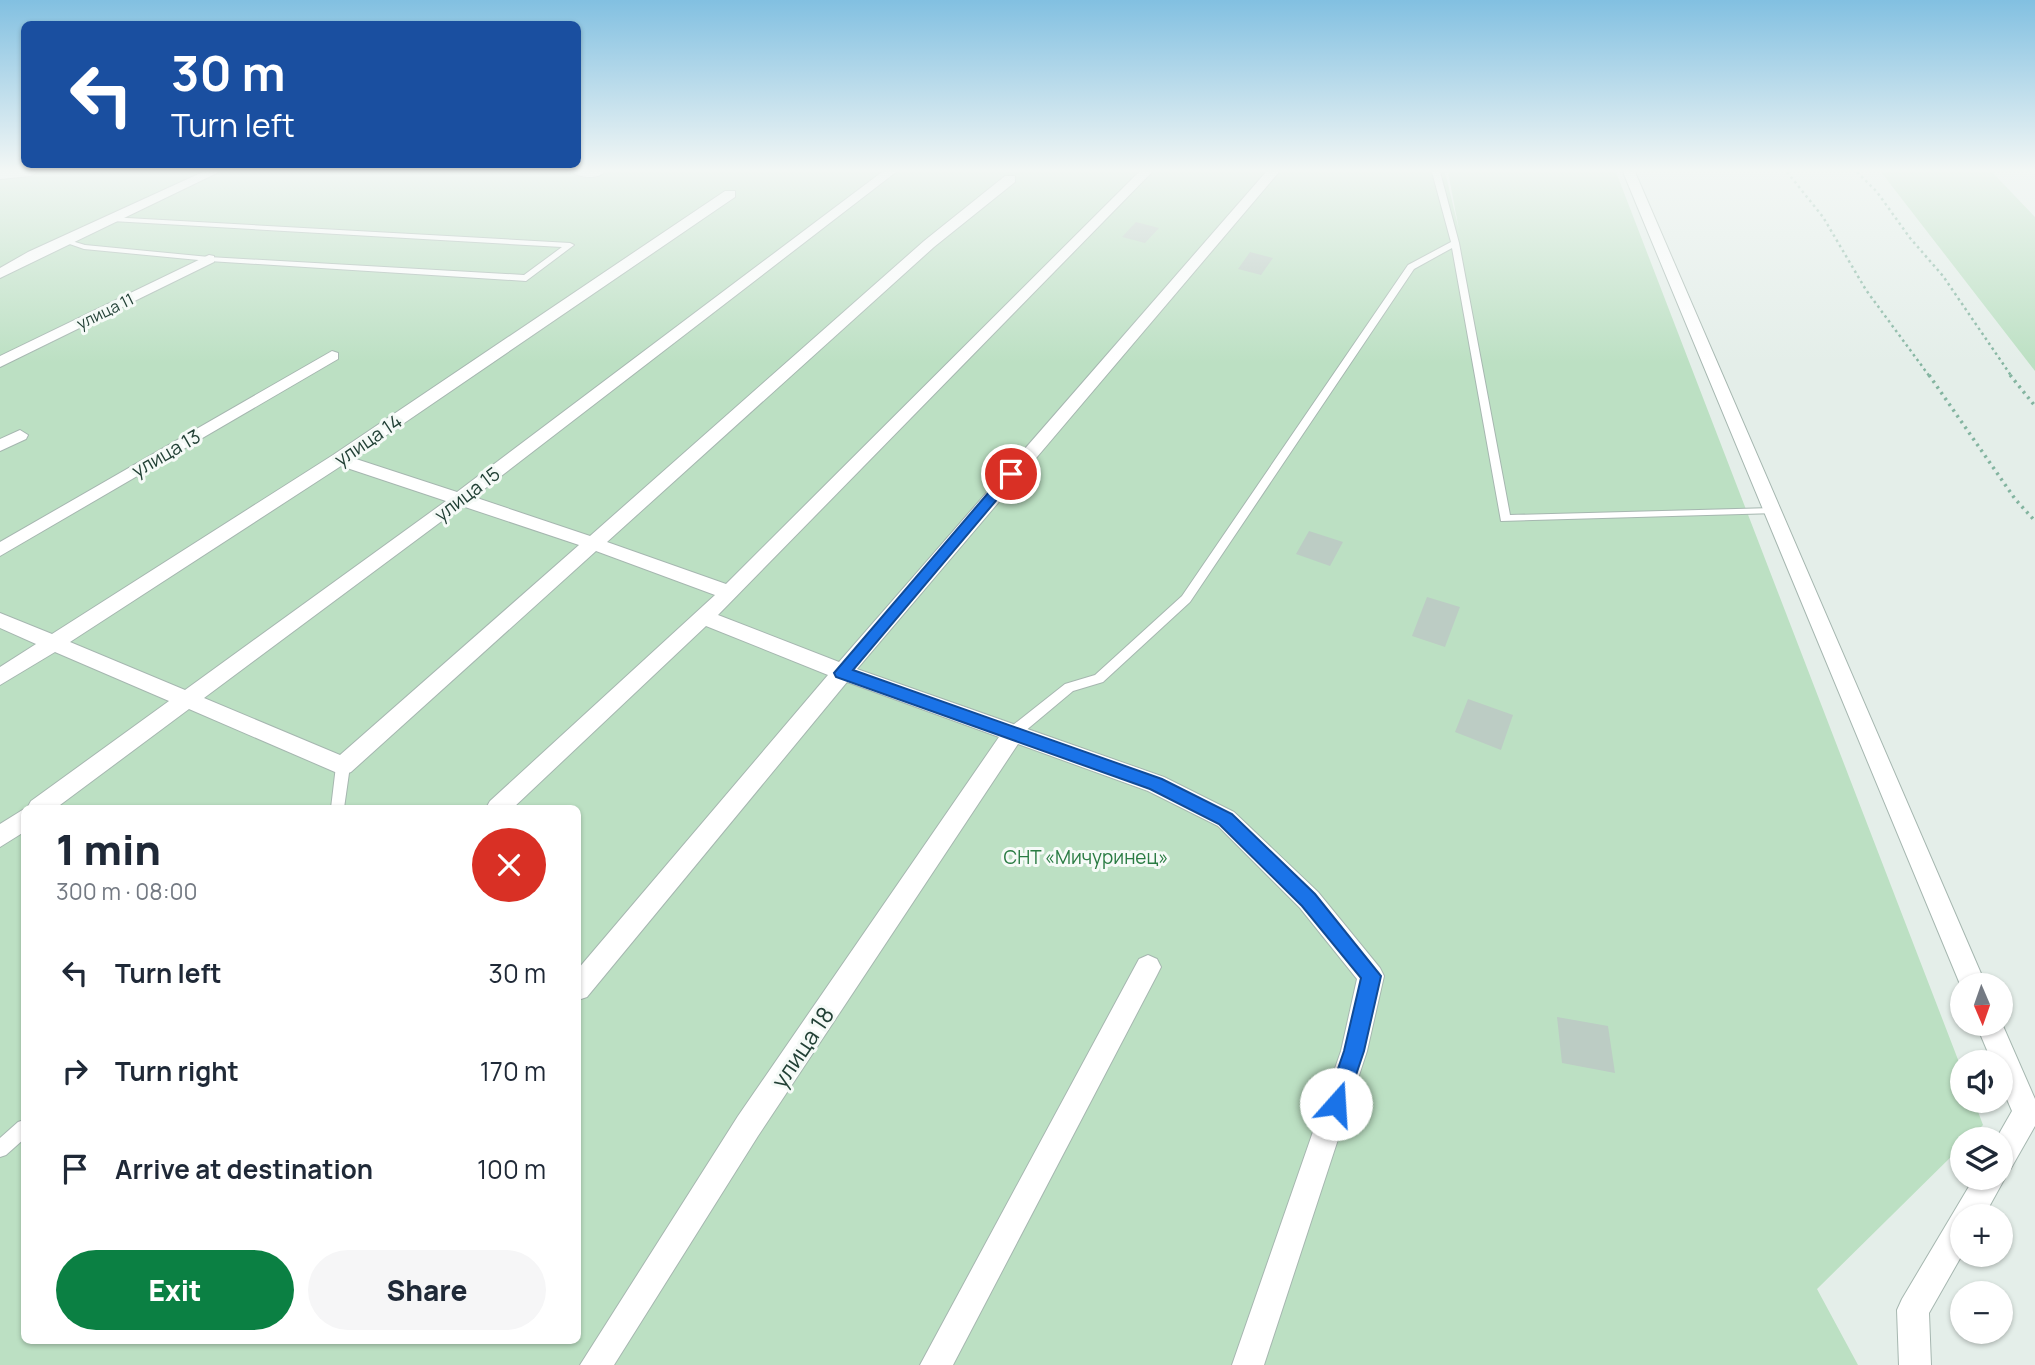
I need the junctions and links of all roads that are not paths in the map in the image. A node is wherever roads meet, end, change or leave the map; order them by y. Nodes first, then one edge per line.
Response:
1 (76, 236) edge
2 (406, 236) edge
3 (669, 236) edge
4 (806, 236) edge
5 (939, 236) edge
6 (1083, 236) edge
7 (1218, 236) edge
8 (1453, 236) edge
9 (1656, 236) edge
10 (65, 241) junction
11 (1455, 243) junction
12 (209, 259) junction
13 (0, 274) edge
14 (332, 356) dead end
15 (0, 362) edge
16 (20, 435) dead end
17 (0, 446) edge
18 (340, 459) junction
19 (460, 499) junction
20 (1773, 511) junction
21 (592, 543) junction
22 (0, 550) edge
23 (729, 593) junction
24 (704, 617) junction
25 (0, 620) edge
26 (53, 642) junction
27 (842, 673) junction
28 (0, 677) edge
29 (188, 700) junction
30 (1013, 733) junction
31 (343, 766) junction
32 (43, 805) edge
33 (337, 805) edge
34 (501, 805) edge
35 (21, 821) edge
36 (0, 837) edge
37 (1149, 967) dead end
38 (1968, 973) edge
39 (581, 984) edge
40 (1994, 1036) edge
41 (21, 1130) edge
42 (2013, 1138) edge
43 (0, 1148) edge
44 (1950, 1247) edge
45 (596, 1365) edge
46 (936, 1365) edge
47 (1248, 1365) edge
48 (1915, 1365) edge

1 - 10 street
2 - 12 lane
3 - 18 street, улица 14
4 - 19 street, улица 15
5 - 21 street
6 - 23 street
7 - 27 street
8 - 11 lane
9 - 20 street
10 - 12 lane
10 - 13 street
11 - 20 lane
11 - 30 lane
12 - 15 street, улица 11
14 - 22 street, улица 13
16 - 17 street
18 - 19 street
18 - 26 street, улица 14
19 - 21 street
19 - 29 street, улица 15
20 - 38 street
21 - 23 street
21 - 31 street
23 - 24 street
24 - 27 street
24 - 34 street
25 - 26 street
26 - 28 street, улица 14
26 - 29 street
27 - 30 street
27 - 39 street
29 - 31 street
29 - 32 street, улица 15
30 - 45 street, улица 18
30 - 47 street
31 - 33 lane
35 - 36 street
37 - 46 street
40 - 42 street
41 - 43 lane
44 - 48 street

